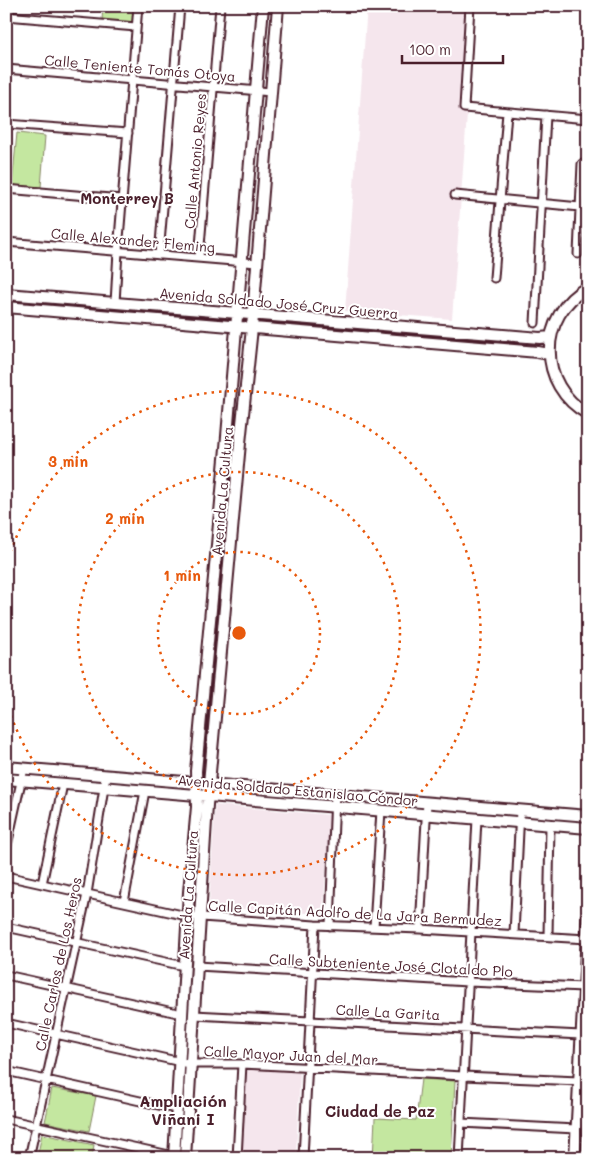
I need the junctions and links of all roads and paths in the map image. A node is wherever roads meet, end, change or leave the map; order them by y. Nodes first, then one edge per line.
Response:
1 (138, 6) edge
2 (180, 6) edge
3 (220, 6) edge
4 (263, 6) edge
5 (278, 6) edge
6 (470, 6) edge
7 (6, 16) edge
8 (136, 27) junction
9 (6, 69) edge
10 (132, 80) junction
11 (174, 84) junction
12 (214, 88) junction
13 (256, 91) junction
14 (271, 92) junction
15 (508, 112) junction
16 (546, 115) junction
17 (588, 119) edge
18 (6, 124) edge
19 (128, 133) junction
20 (582, 164) dead end
21 (6, 188) edge
22 (455, 195) dead end
23 (122, 199) junction
24 (500, 199) junction
25 (541, 203) junction
26 (580, 207) junction
27 (6, 242) edge
28 (118, 252) junction
29 (578, 254) dead end
30 (159, 255) junction
31 (199, 258) junction
32 (242, 262) junction
33 (257, 264) junction
34 (494, 278) dead end
35 (588, 287) edge
36 (6, 294) edge
37 (116, 303) junction
38 (6, 307) edge
39 (238, 313) junction
40 (253, 314) junction
41 (535, 323) dead end
42 (236, 326) junction
43 (252, 328) junction
44 (550, 337) junction
45 (549, 354) junction
46 (588, 414) edge
47 (216, 553) junction
48 (230, 555) junction
49 (6, 767) edge
50 (24, 768) junction
51 (106, 775) junction
52 (6, 779) edge
53 (22, 780) junction
54 (197, 783) junction
55 (63, 784) junction
56 (209, 784) junction
57 (105, 787) junction
58 (145, 791) junction
59 (336, 794) junction
60 (197, 795) junction
61 (208, 796) junction
62 (427, 802) junction
63 (334, 807) junction
64 (381, 810) junction
65 (520, 810) junction
66 (426, 814) junction
67 (588, 816) edge
68 (477, 819) junction
69 (519, 822) junction
70 (550, 825) junction
71 (588, 828) edge
72 (8, 834) edge
73 (6, 850) edge
74 (6, 876) edge
75 (42, 884) junction
76 (87, 894) junction
77 (124, 902) junction
78 (187, 916) junction
79 (200, 916) junction
80 (588, 916) edge
81 (314, 925) junction
82 (330, 926) junction
83 (6, 927) edge
84 (374, 927) junction
85 (420, 929) junction
86 (471, 932) junction
87 (514, 934) junction
88 (548, 936) junction
89 (586, 939) edge
90 (76, 943) junction
91 (184, 966) junction
92 (197, 966) junction
93 (312, 973) junction
94 (6, 975) edge
95 (468, 982) junction
96 (584, 986) junction
97 (66, 988) junction
98 (182, 1014) junction
99 (194, 1015) junction
100 (310, 1020) junction
101 (6, 1023) edge
102 (466, 1028) junction
103 (56, 1034) junction
104 (581, 1035) junction
105 (179, 1061) junction
106 (190, 1064) junction
107 (242, 1064) junction
108 (307, 1068) junction
109 (6, 1071) edge
110 (463, 1076) junction
111 (46, 1080) junction
112 (579, 1081) junction
113 (176, 1109) junction
114 (6, 1119) edge
115 (461, 1123) junction
116 (36, 1126) junction
117 (576, 1129) junction
118 (174, 1157) edge
119 (185, 1157) edge
120 (29, 1158) edge
121 (197, 1158) edge
122 (237, 1158) edge
123 (303, 1158) edge
124 (459, 1158) edge
125 (575, 1158) edge

1 - 8 street
2 - 11 street
3 - 12 street, Calle Antonio Reyes
4 - 13 street, Avenida La Cultura
5 - 14 street, Avenida La Cultura
6 - 15 street
7 - 8 street
8 - 10 street
9 - 10 street, Calle Teniente Tomás Otoya
10 - 11 street, Calle Teniente Tomás Otoya
10 - 19 street
11 - 12 street, Calle Teniente Tomás Otoya
11 - 30 street
12 - 13 street, Calle Teniente Tomás Otoya
12 - 31 street, Calle Antonio Reyes
13 - 14 street, Calle Teniente Tomás Otoya
13 - 32 street, Avenida La Cultura
14 - 33 street, Avenida La Cultura
15 - 16 street
15 - 24 street
16 - 17 street
16 - 25 street
18 - 19 street
19 - 23 street
20 - 26 street
21 - 23 street
22 - 24 street
23 - 28 street
24 - 25 street
24 - 34 street
25 - 26 street
25 - 41 street
26 - 29 street
27 - 28 street, Calle Alexander Fleming
28 - 30 street, Calle Alexander Fleming
28 - 37 street
30 - 31 street, Calle Alexander Fleming
31 - 32 street, Calle Alexander Fleming
32 - 33 street, Calle Alexander Fleming
32 - 39 street, Avenida La Cultura
33 - 40 street, Avenida La Cultura
35 - 44 street
36 - 37 street, Avenida Soldado José Cruz Guerra
37 - 39 street, Avenida Soldado José Cruz Guerra
38 - 42 street, Avenida Soldado José Cruz Guerra
39 - 40 street, Avenida Soldado José Cruz Guerra
39 - 42 street, Avenida La Cultura
40 - 43 street, Avenida La Cultura
40 - 44 street, Avenida Soldado José Cruz Guerra
42 - 43 street, Avenida Soldado José Cruz Guerra
42 - 47 street, Avenida La Cultura
43 - 45 street, Avenida Soldado José Cruz Guerra
43 - 48 street, Avenida La Cultura
44 - 45 street
45 - 46 street
47 - 48 street
47 - 54 street, Avenida La Cultura
48 - 56 street, Avenida La Cultura
49 - 50 street, Avenida Soldado Estanislao Cóndor
50 - 51 street, Avenida Soldado Estanislao Cóndor
50 - 53 street
51 - 54 street, Avenida Soldado Estanislao Cóndor
51 - 57 street, Calle Carlos de Los Heros
52 - 53 street, Avenida Soldado Estanislao Cóndor
53 - 55 street, Avenida Soldado Estanislao Cóndor
53 - 72 street
54 - 56 street, Avenida Soldado Estanislao Cóndor
54 - 60 street, Avenida La Cultura
55 - 57 street, Avenida Soldado Estanislao Cóndor
55 - 75 street
56 - 59 street, Avenida Soldado Estanislao Cóndor
56 - 61 street, Avenida La Cultura
57 - 58 street, Avenida Soldado Estanislao Cóndor
57 - 76 street, Calle Carlos de Los Heros
58 - 60 street, Avenida Soldado Estanislao Cóndor
58 - 77 street
59 - 62 street, Avenida Soldado Estanislao Cóndor
59 - 63 street
60 - 61 street, Avenida Soldado Estanislao Cóndor
60 - 78 street, Avenida La Cultura
61 - 63 street, Avenida Soldado Estanislao Cóndor
61 - 79 street, Avenida La Cultura
62 - 65 street, Avenida Soldado Estanislao Cóndor
62 - 66 street
63 - 64 street, Avenida Soldado Estanislao Cóndor
63 - 82 street
64 - 66 street, Avenida Soldado Estanislao Cóndor
64 - 84 street
65 - 67 street, Avenida Soldado Estanislao Cóndor
65 - 69 street
66 - 68 street, Avenida Soldado Estanislao Cóndor
66 - 85 street
68 - 69 street, Avenida Soldado Estanislao Cóndor
68 - 86 street
69 - 70 street, Avenida Soldado Estanislao Cóndor
69 - 87 street
70 - 71 street, Avenida Soldado Estanislao Cóndor
70 - 88 street
72 - 73 street
74 - 75 street, Calle Capitán Adolfo de La Jara Bermudez
75 - 76 street, Calle Capitán Adolfo de La Jara Bermudez
76 - 77 street, Calle Capitán Adolfo de La Jara Bermudez
76 - 90 street, Calle Carlos de Los Heros
77 - 78 street, Calle Capitán Adolfo de La Jara Bermudez
78 - 79 street, Calle Capitán Adolfo de La Jara Bermudez
78 - 91 street, Avenida La Cultura
79 - 81 street, Calle Capitán Adolfo de La Jara Bermudez
79 - 92 street, Avenida La Cultura
80 - 89 street
81 - 82 street, Calle Capitán Adolfo de La Jara Bermudez
81 - 93 street
82 - 84 street, Calle Capitán Adolfo de La Jara Bermudez
83 - 90 street
84 - 85 street, Calle Capitán Adolfo de La Jara Bermudez
85 - 86 street, Calle Capitán Adolfo de La Jara Bermudez
86 - 87 street, Calle Capitán Adolfo de La Jara Bermudez
86 - 95 street
87 - 88 street, Calle Capitán Adolfo de La Jara Bermudez
88 - 89 street, Calle Capitán Adolfo de La Jara Bermudez
89 - 96 street
90 - 91 street
90 - 97 street, Calle Carlos de Los Heros
91 - 98 street, Avenida La Cultura
92 - 93 street, Calle Subteniente José Clotaldo Plo
92 - 99 street, Avenida La Cultura
93 - 95 street, Calle Subteniente José Clotaldo Plo
93 - 100 street
94 - 97 street
95 - 96 street, Calle Subteniente José Clotaldo Plo
95 - 102 street
96 - 104 street
97 - 98 street
97 - 103 street, Calle Carlos de Los Heros
98 - 105 street, Avenida La Cultura
99 - 100 street, Calle La Garita
99 - 106 street, Avenida La Cultura
100 - 102 street, Calle La Garita
100 - 108 street
101 - 103 street, Calle Mayor Juan del Mar
102 - 104 street, Calle La Garita
102 - 110 street
103 - 105 street, Calle Mayor Juan del Mar
103 - 111 street, Calle Carlos de Los Heros
104 - 112 street
105 - 106 street, Calle Mayor Juan del Mar
105 - 113 street, Avenida La Cultura
106 - 107 street, Calle Mayor Juan del Mar
106 - 119 street, Avenida La Cultura
107 - 108 street, Calle Mayor Juan del Mar
107 - 122 street
108 - 110 street, Calle Mayor Juan del Mar
108 - 123 street
109 - 111 street
110 - 112 street, Calle Mayor Juan del Mar
110 - 115 street
111 - 113 street
111 - 116 street, Calle Carlos de Los Heros
112 - 117 street
113 - 118 street, Avenida La Cultura
114 - 116 street
115 - 117 street
115 - 124 street
116 - 118 street
116 - 120 street, Calle Carlos de Los Heros
117 - 125 street
118 - 119 street
119 - 121 street

